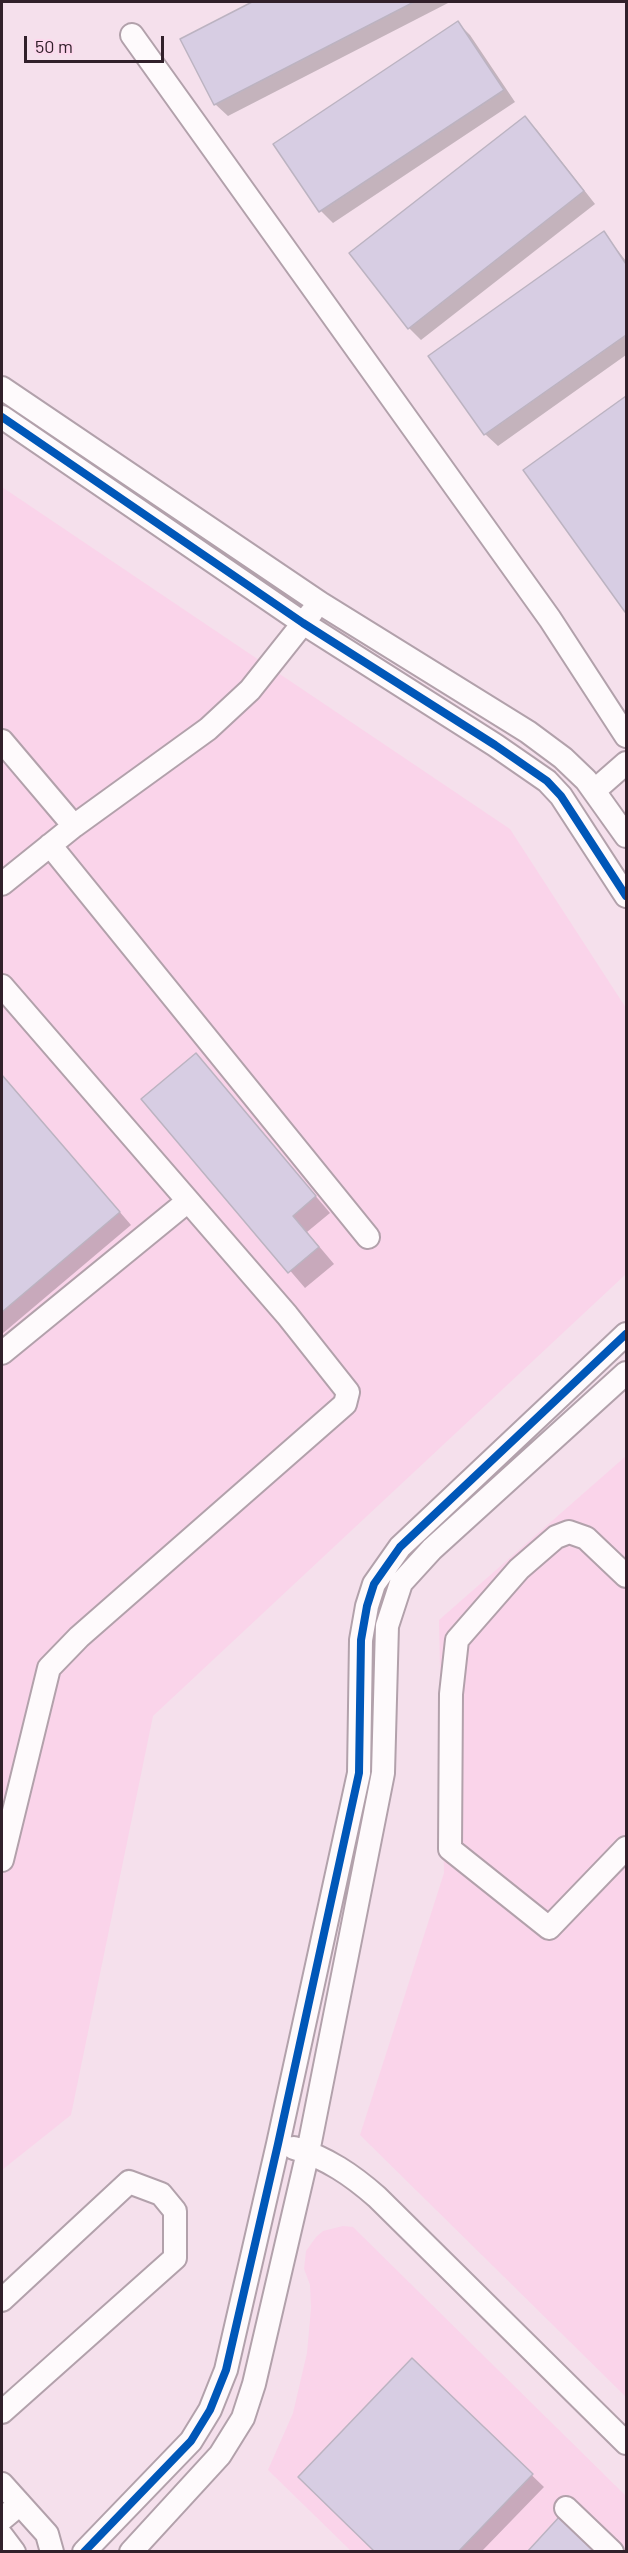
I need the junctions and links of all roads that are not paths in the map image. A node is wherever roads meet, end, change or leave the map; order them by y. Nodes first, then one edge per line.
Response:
1 (132, 35) dead end
2 (2, 388) edge
3 (2, 417) edge
4 (320, 603) junction
5 (303, 623) junction
6 (627, 736) edge
7 (2, 741) edge
8 (627, 763) edge
9 (594, 791) junction
10 (74, 826) junction
11 (627, 836) edge
12 (50, 845) junction
13 (2, 884) edge
14 (627, 896) edge
15 (6, 1001) edge
16 (188, 1201) junction
17 (368, 1237) dead end
18 (627, 1334) edge
19 (2, 1353) edge
20 (627, 1373) edge
21 (627, 1576) edge
22 (627, 1848) edge
23 (2, 1860) edge
24 (279, 2144) junction
25 (308, 2152) junction
26 (2, 2300) edge
27 (2, 2412) edge
28 (627, 2443) edge
29 (2, 2484) edge
30 (20, 2504) junction
31 (566, 2508) dead end
32 (2, 2519) edge
33 (2, 2536) edge
34 (14, 2552) edge
35 (52, 2552) edge
36 (84, 2552) edge
37 (131, 2552) edge
38 (612, 2552) edge

1 - 6 street
2 - 4 street
3 - 5 street
4 - 5 street
4 - 9 street
5 - 10 street
5 - 14 street
7 - 10 street
8 - 9 street
9 - 11 street
10 - 12 street
12 - 13 street
12 - 17 street
15 - 16 street
16 - 19 street
16 - 23 street
18 - 24 street
20 - 25 street
21 - 22 street
24 - 25 street
24 - 36 street
25 - 28 street
25 - 37 street
26 - 27 street
29 - 30 street
30 - 32 street
30 - 35 street
31 - 38 street
33 - 34 street

